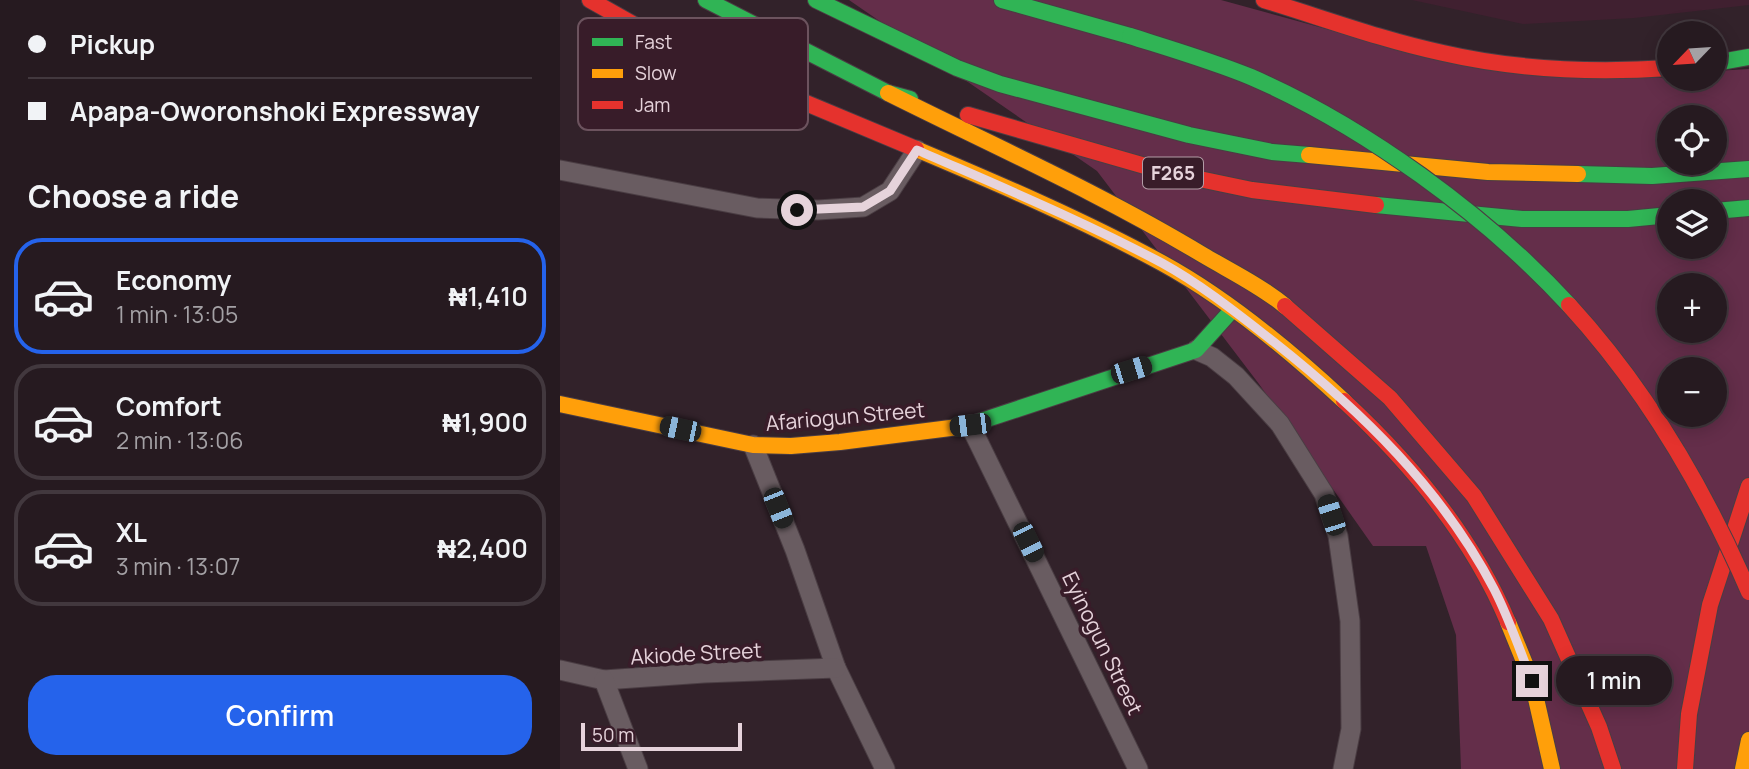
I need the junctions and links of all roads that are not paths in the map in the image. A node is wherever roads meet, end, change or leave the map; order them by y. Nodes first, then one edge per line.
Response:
1 (590, 0) edge
2 (706, 0) edge
3 (816, 0) edge
4 (1002, 0) edge
5 (1264, 0) edge
6 (623, 18) edge
7 (741, 18) edge
8 (808, 52) edge
9 (1749, 57) edge
10 (1727, 61) edge
11 (1657, 68) edge
12 (887, 93) junction
13 (808, 104) edge
14 (917, 150) junction
15 (1749, 169) edge
16 (560, 170) edge
17 (1749, 208) edge
18 (1727, 210) edge
19 (1657, 216) edge
20 (1233, 309) junction
21 (1196, 350) junction
22 (560, 404) edge
23 (970, 425) junction
24 (753, 445) junction
25 (1749, 486) edge
26 (1749, 592) edge
27 (836, 668) junction
28 (560, 670) edge
29 (604, 680) junction
30 (1749, 740) edge
31 (638, 769) edge
32 (885, 769) edge
33 (1138, 769) edge
34 (1343, 769) edge
35 (1552, 769) edge
36 (1613, 769) edge
37 (1685, 769) edge
38 (1743, 769) edge

1 - 6 main road
2 - 7 main road, F265
3 - 15 main road, F265
4 - 26 main road, bridge
5 - 11 main road
8 - 12 main road, F265
9 - 10 main road
12 - 19 main road, F265
12 - 36 main road
13 - 14 main road
14 - 16 street
14 - 20 main road
17 - 18 main road
20 - 21 main road
20 - 35 main road
21 - 23 main road, Afariogun Street
21 - 34 street
22 - 24 main road, Afariogun Street
23 - 24 main road, Afariogun Street
23 - 33 street, Eyinogun Street
24 - 27 street
25 - 37 main road
27 - 29 street, Akiode Street
27 - 32 street
28 - 29 street, Akiode Street
29 - 31 street
30 - 38 main road

